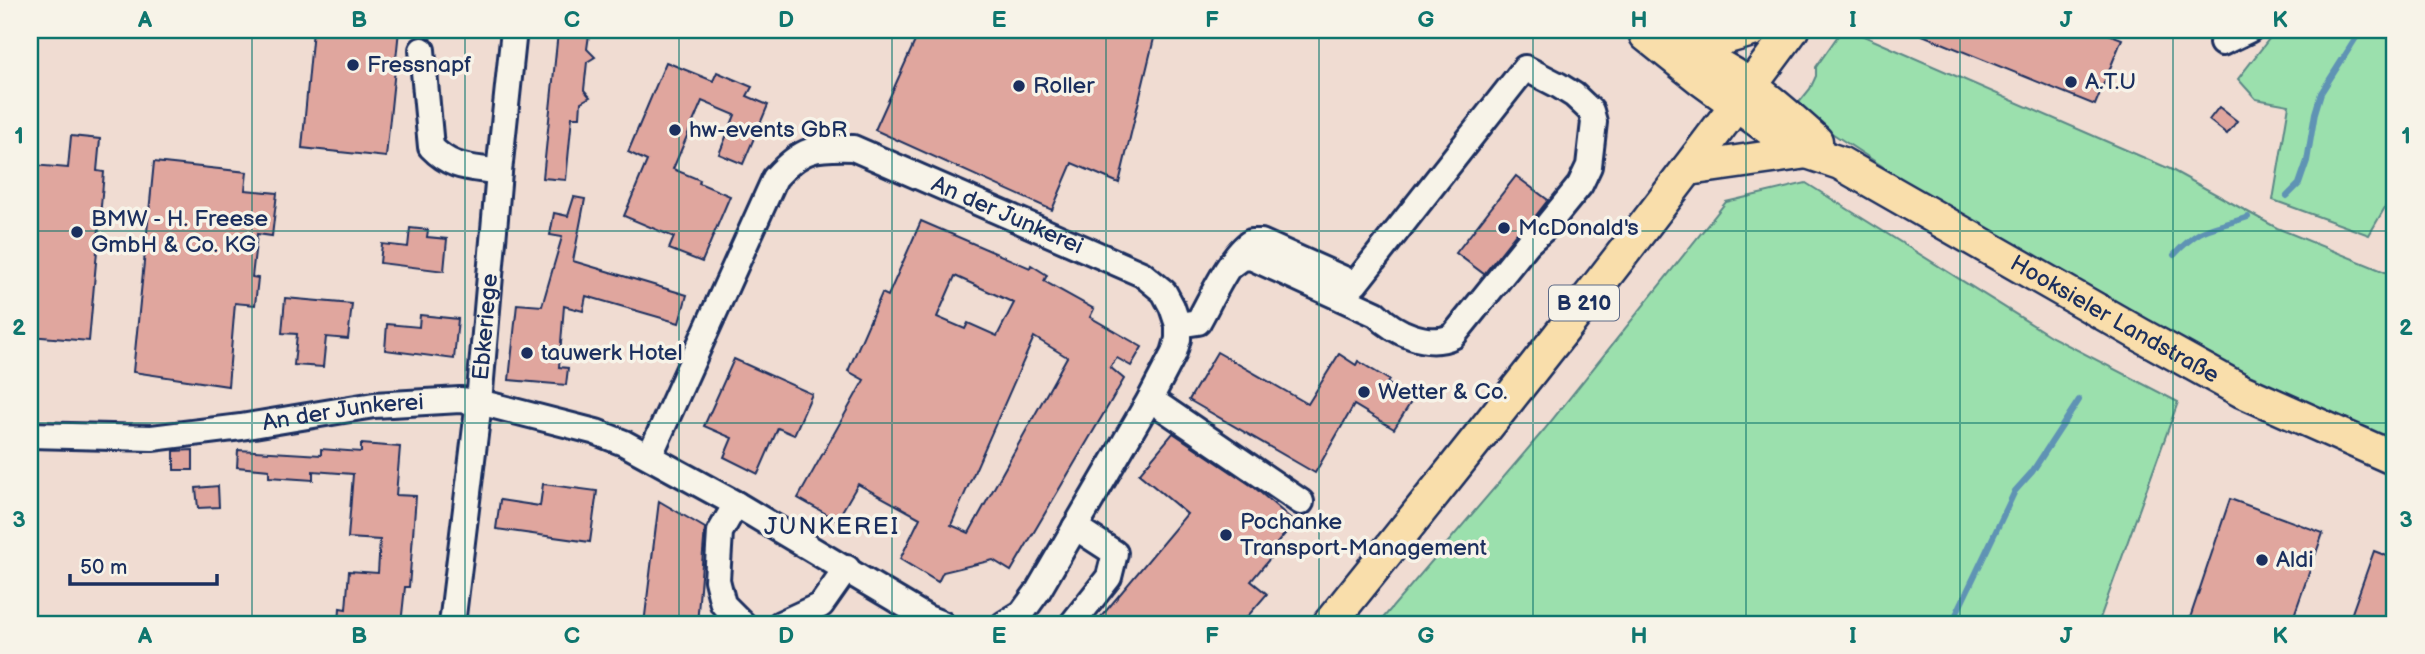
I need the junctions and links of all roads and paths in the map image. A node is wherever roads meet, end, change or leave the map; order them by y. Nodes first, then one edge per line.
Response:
1 (514, 30) edge
2 (1752, 30) edge
3 (1793, 30) edge
4 (2249, 30) edge
5 (1641, 32) edge
6 (2222, 43) dead end
7 (1685, 49) junction
8 (422, 50) dead end
9 (1744, 94) junction
10 (1807, 152) junction
11 (1840, 163) junction
12 (1688, 169) junction
13 (499, 172) junction
14 (1231, 266) junction
15 (1178, 325) junction
16 (1150, 399) junction
17 (479, 402) junction
18 (30, 435) edge
19 (650, 456) junction
20 (2395, 459) edge
21 (1301, 502) dead end
22 (736, 504) junction
23 (1075, 527) junction
24 (847, 568) junction
25 (453, 624) edge
26 (743, 624) edge
27 (780, 624) edge
28 (942, 624) edge
29 (1004, 624) edge
30 (1072, 624) edge
31 (1329, 624) edge

1 - 13 street, Ebkeriege
2 - 7 main road
3 - 9 main road, B 210
4 - 6 street
5 - 7 main road
5 - 9 main road
7 - 9 main road
8 - 13 street
9 - 10 main road, Hooksieler Landstraße
9 - 11 main road, Hooksieler Landstraße
9 - 12 main road, B 210
10 - 11 main road, Hooksieler Landstraße
10 - 12 main road
11 - 20 main road, Hooksieler Landstraße
12 - 31 main road, B 210
13 - 17 street, Ebkeriege
14 - 14 street
14 - 15 street
15 - 16 street
15 - 19 street, An der Junkerei
16 - 21 street
16 - 23 street
17 - 18 street, An der Junkerei
17 - 19 street, An der Junkerei
17 - 25 street, Ebkeriege
19 - 22 street, An der Junkerei
22 - 24 street, An der Junkerei
22 - 26 street
23 - 29 street
23 - 30 street
24 - 27 street
24 - 28 street, An der Junkerei

